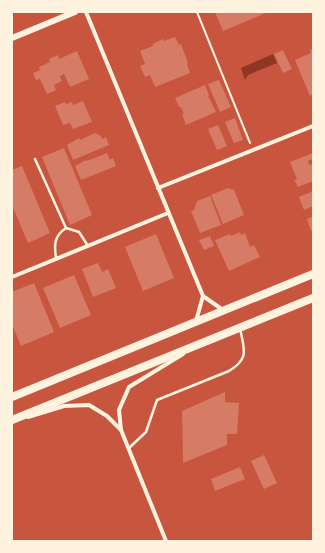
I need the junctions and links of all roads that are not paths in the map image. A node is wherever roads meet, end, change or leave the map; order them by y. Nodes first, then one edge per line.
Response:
1 (75, 12) edge
2 (86, 12) edge
3 (12, 38) edge
4 (313, 126) edge
5 (35, 159) dead end
6 (158, 188) junction
7 (168, 213) junction
8 (66, 228) junction
9 (88, 246) junction
10 (56, 259) junction
11 (313, 274) edge
12 (12, 277) edge
13 (203, 296) junction
14 (313, 298) edge
15 (224, 310) junction
16 (196, 322) junction
17 (240, 328) junction
18 (199, 344) junction
19 (12, 397) edge
20 (12, 421) edge
21 (121, 430) junction
22 (128, 449) junction
23 (166, 541) edge

1 - 3 street
2 - 6 street
4 - 6 street
5 - 8 lane
6 - 7 street
7 - 9 street
7 - 13 street
8 - 9 lane
8 - 10 lane
9 - 10 street
10 - 12 street
11 - 15 main road
13 - 15 street
13 - 16 street
14 - 17 main road
15 - 16 main road
16 - 19 main road
17 - 18 main road
17 - 22 lane
18 - 20 main road
18 - 21 street
20 - 21 street
21 - 22 street
22 - 23 street

